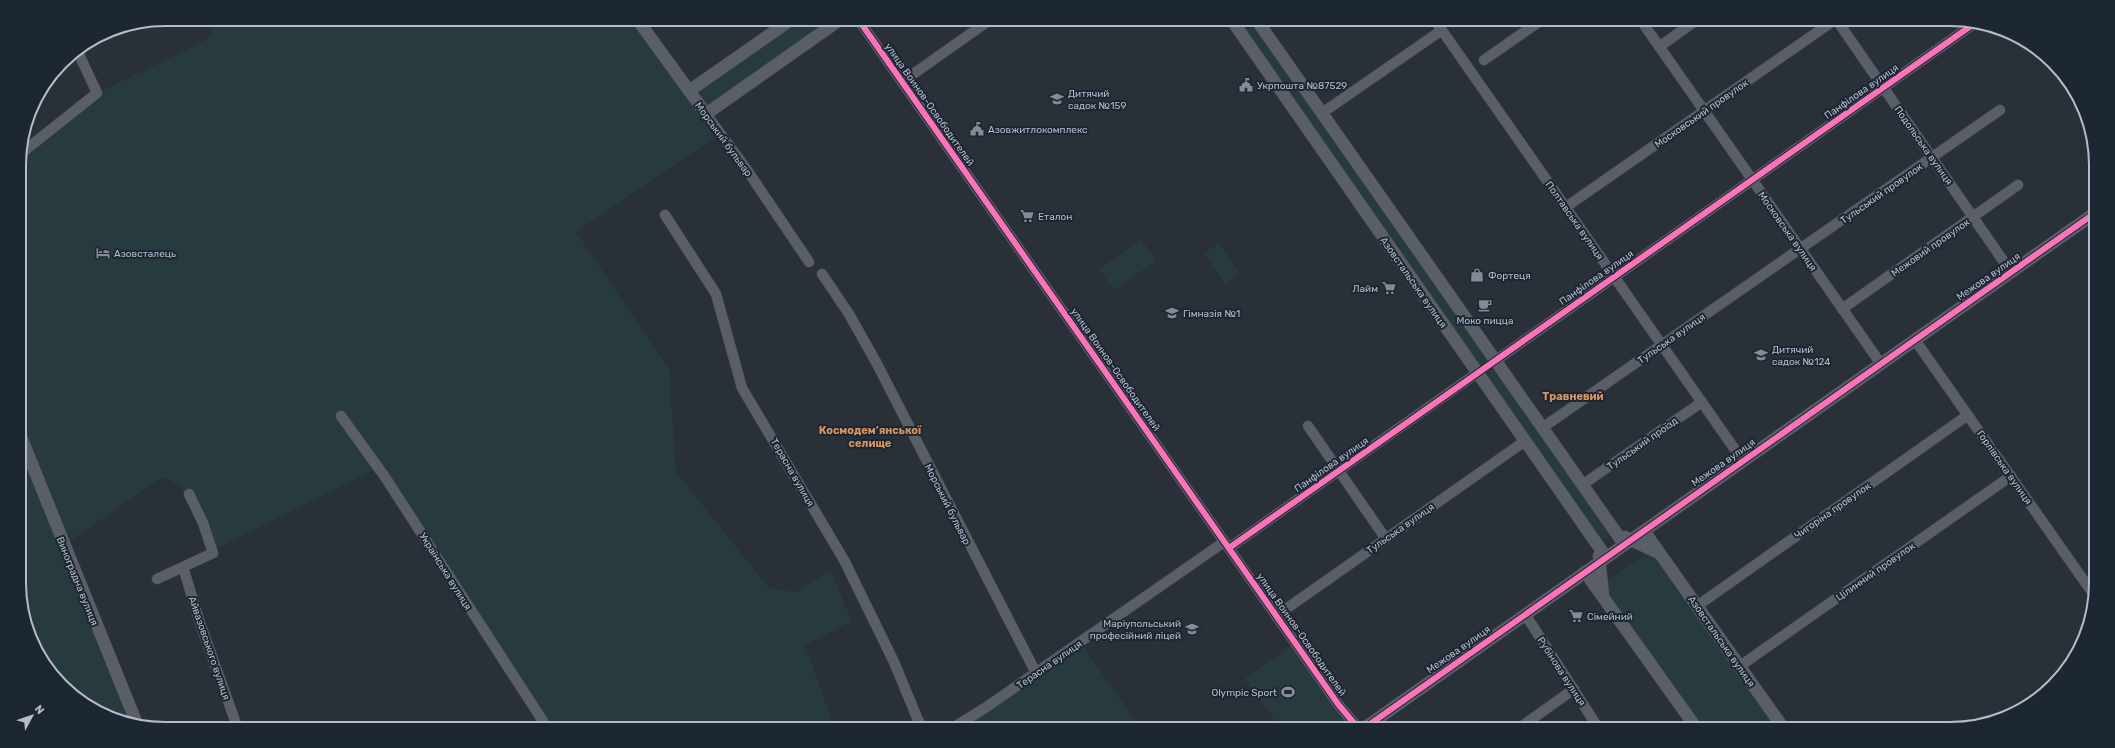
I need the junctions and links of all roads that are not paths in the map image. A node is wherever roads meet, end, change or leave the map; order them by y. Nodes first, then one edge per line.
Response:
1 (642, 26) edge
2 (782, 26) edge
3 (830, 26) edge
4 (863, 26) edge
5 (982, 26) edge
6 (1236, 26) edge
7 (1261, 26) edge
8 (1439, 26) edge
9 (1533, 26) edge
10 (1645, 26) edge
11 (1688, 26) edge
12 (1826, 26) edge
13 (1841, 26) edge
14 (1969, 27) edge
15 (1442, 30) junction
16 (1659, 46) junction
17 (80, 56) edge
18 (1484, 60) dead end
19 (902, 82) junction
20 (1884, 87) junction
21 (689, 91) junction
22 (2000, 110) dead end
23 (1704, 111) junction
24 (1322, 113) junction
25 (706, 114) junction
26 (1305, 125) junction
27 (27, 150) edge
28 (1932, 157) junction
29 (1752, 180) junction
30 (2018, 185) dead end
31 (1566, 207) junction
32 (665, 215) dead end
33 (1973, 216) junction
34 (2089, 217) edge
35 (1800, 249) junction
36 (809, 262) dead end
37 (2011, 272) junction
38 (822, 274) dead end
39 (1435, 275) junction
40 (1614, 277) junction
41 (1418, 287) junction
42 (1842, 309) junction
43 (1915, 340) junction
44 (1662, 345) junction
45 (1495, 360) junction
46 (1881, 364) junction
47 (1477, 373) junction
48 (1702, 402) junction
49 (1968, 415) junction
50 (341, 416) dead end
51 (1308, 426) dead end
52 (1542, 428) junction
53 (1525, 441) junction
54 (26, 449) edge
55 (1743, 461) junction
56 (1339, 470) junction
57 (2011, 476) junction
58 (1582, 485) junction
59 (189, 494) dead end
60 (1644, 530) junction
61 (1386, 539) junction
62 (1627, 542) junction
63 (1226, 545) junction
64 (1660, 554) junction
65 (1603, 559) junction
66 (183, 567) junction
67 (1585, 572) junction
68 (157, 579) dead end
69 (2089, 588) edge
70 (1603, 596) junction
71 (1697, 606) junction
72 (1525, 614) junction
73 (1276, 616) junction
74 (1740, 666) junction
75 (1036, 673) junction
76 (1574, 689) junction
77 (135, 718) edge
78 (235, 722) edge
79 (544, 722) edge
80 (919, 722) edge
81 (962, 722) edge
82 (1353, 722) edge
83 (1373, 722) edge
84 (1528, 722) edge
85 (1595, 722) edge
86 (1692, 722) edge
87 (1779, 722) edge

1 - 21 street, Морський бульвар
2 - 21 street
3 - 25 street
4 - 19 street, улица Воинов-Освободителей
5 - 19 street
6 - 26 street, Азовстальська вулиця
7 - 24 street, Азовстальська вулиця
8 - 15 street, Полтавська вулиця
9 - 18 street
10 - 16 street, Московська вулиця
11 - 16 street
12 - 23 street, Московський провулок
13 - 20 street, Подольська вулиця
14 - 20 street, Панфілова вулиця
15 - 24 street
15 - 31 street, Полтавська вулиця
16 - 23 street, Московська вулиця
17 - 27 street
19 - 63 street, улица Воинов-Освободителей
20 - 28 street, Подольська вулиця
20 - 29 street, Панфілова вулиця
21 - 25 street, Морський бульвар
22 - 28 street, Тульський провулок
23 - 29 street, Московська вулиця
23 - 31 street, Московський провулок
24 - 26 street
24 - 39 street, Азовстальська вулиця
25 - 36 street, Морський бульвар
26 - 41 street, Азовстальська вулиця
28 - 33 street, Подольська вулиця
28 - 35 street, Тульський провулок
29 - 35 street, Московська вулиця
29 - 40 street, Панфілова вулиця
30 - 33 street, Межовий провулок
31 - 40 street, Полтавська вулиця
32 - 80 street, Терасна вулиця
33 - 37 street, Подольська вулиця
33 - 42 street, Межовий провулок
34 - 37 street, Межова вулиця
35 - 42 street, Московська вулиця
35 - 44 street, Тульська вулиця
37 - 43 street, Межова вулиця
38 - 75 street, Морський бульвар
39 - 41 street
39 - 45 street, Азовстальська вулиця
40 - 44 street, Полтавська вулиця
40 - 45 street, Панфілова вулиця
41 - 47 street, Азовстальська вулиця
42 - 46 street, Московська вулиця
43 - 46 street, Межова вулиця
43 - 49 street, Горлівська вулиця
44 - 48 street, Полтавська вулиця
44 - 52 street, Тульська вулиця
45 - 47 street, Панфілова вулиця
45 - 52 street, Азовстальська вулиця
46 - 55 street, Межова вулиця
47 - 53 street, Азовстальська вулиця
47 - 56 street, Панфілова вулиця
48 - 55 street, Полтавська вулиця
48 - 58 street, Тульський проїзд
49 - 57 street, Горлівська вулиця
49 - 71 street, Чигоріна провулок
50 - 79 street, Українська вулиця
51 - 56 street
52 - 58 street, Азовстальська вулиця
53 - 61 street, Тульська вулиця
53 - 65 street, Азовстальська вулиця
54 - 77 street, Виноградна вулиця
55 - 60 street, Межова вулиця
56 - 61 street
56 - 63 street, Панфілова вулиця
57 - 69 street, Горлівська вулиця
57 - 74 street, Цілинний провулок
58 - 62 street, Азовстальська вулиця
59 - 66 street
60 - 62 street, Межова вулиця
60 - 64 street, Азовстальська вулиця
61 - 73 street, Тульська вулиця
62 - 64 street, Азовстальська вулиця
62 - 65 street, Межова вулиця
63 - 73 street, улица Воинов-Освободителей
63 - 75 street, Терасна вулиця
64 - 71 street, Азовстальська вулиця
65 - 67 street, Межова вулиця
65 - 70 street, Азовстальська вулиця
66 - 68 street
66 - 78 street, Айвазовського вулиця
67 - 70 street
67 - 72 street, Межова вулиця
70 - 86 street
71 - 74 street, Азовстальська вулиця
72 - 76 street, Рубінова вулиця
72 - 83 street, Межова вулиця
73 - 82 street, улица Воинов-Освободителей
74 - 87 street, Азовстальська вулиця
75 - 81 street, Терасна вулиця
76 - 84 street
76 - 85 street, Рубінова вулиця

